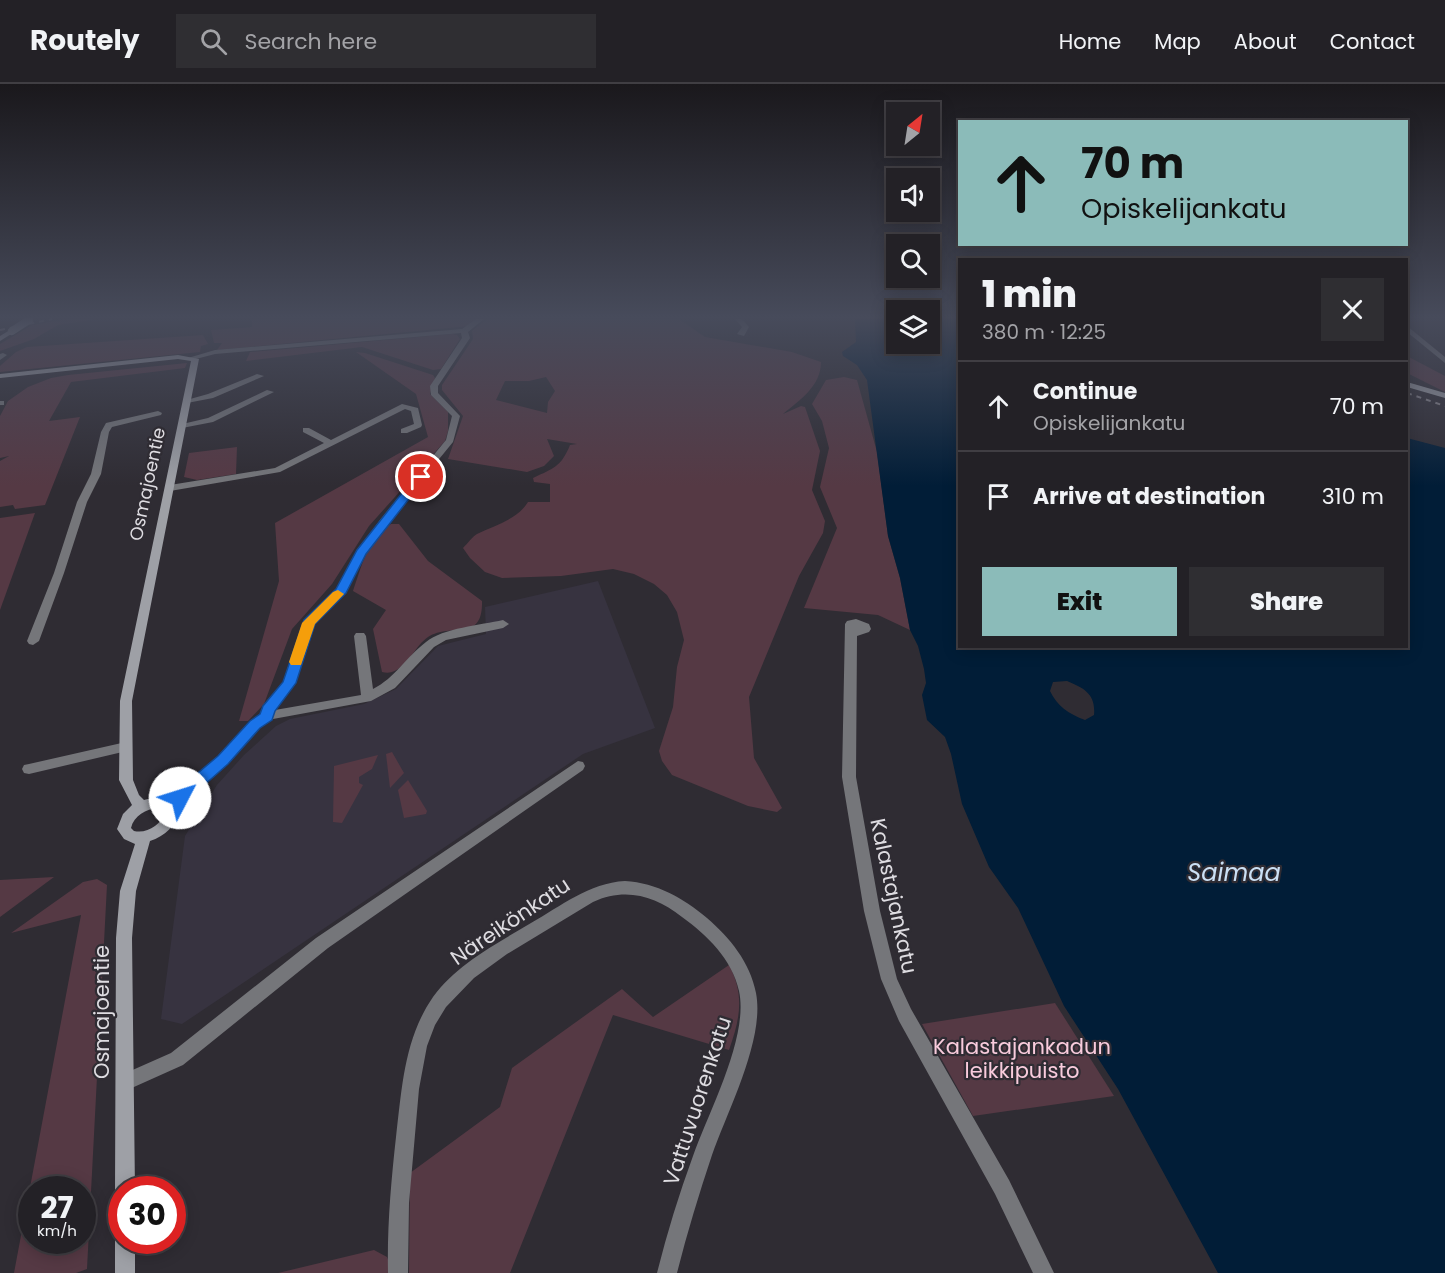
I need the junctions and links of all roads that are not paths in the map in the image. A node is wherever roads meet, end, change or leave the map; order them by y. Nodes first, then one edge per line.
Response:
1 (192, 374) edge
2 (442, 374) edge
3 (260, 376) dead end
4 (1408, 384) edge
5 (270, 392) dead end
6 (1445, 396) edge
7 (187, 401) junction
8 (158, 413) dead end
9 (182, 425) junction
10 (306, 430) dead end
11 (404, 431) dead end
12 (331, 443) junction
13 (170, 488) junction
14 (503, 624) dead end
15 (851, 634) dead end
16 (360, 636) dead end
17 (33, 641) dead end
18 (367, 698) junction
19 (267, 716) junction
20 (126, 747) junction
21 (578, 766) dead end
22 (29, 769) dead end
23 (169, 806) junction
24 (141, 807) junction
25 (144, 837) junction
26 (670, 900) joint
27 (125, 1083) junction
28 (125, 1176) edge
29 (125, 1254) edge
30 (125, 1273) edge
31 (398, 1273) edge
32 (667, 1273) edge
33 (1044, 1273) edge

1 - 7 street, Osmajoentie
2 - 19 street
3 - 7 street
4 - 6 street
5 - 9 street
7 - 9 street, Osmajoentie
8 - 17 street
9 - 13 street, Osmajoentie
10 - 12 street
11 - 12 street
12 - 13 street
13 - 20 street, Osmajoentie
14 - 18 street
15 - 33 street, Kalastajankatu
16 - 18 street
18 - 19 street
19 - 23 street
20 - 22 street
20 - 24 street, Osmajoentie
21 - 27 street
23 - 24 street
23 - 25 street
24 - 25 street
25 - 27 street, Osmajoentie
26 - 31 street, Näreikönkatu
26 - 32 street, Vattuvuorenkatu
27 - 28 street, Osmajoentie
29 - 30 street

